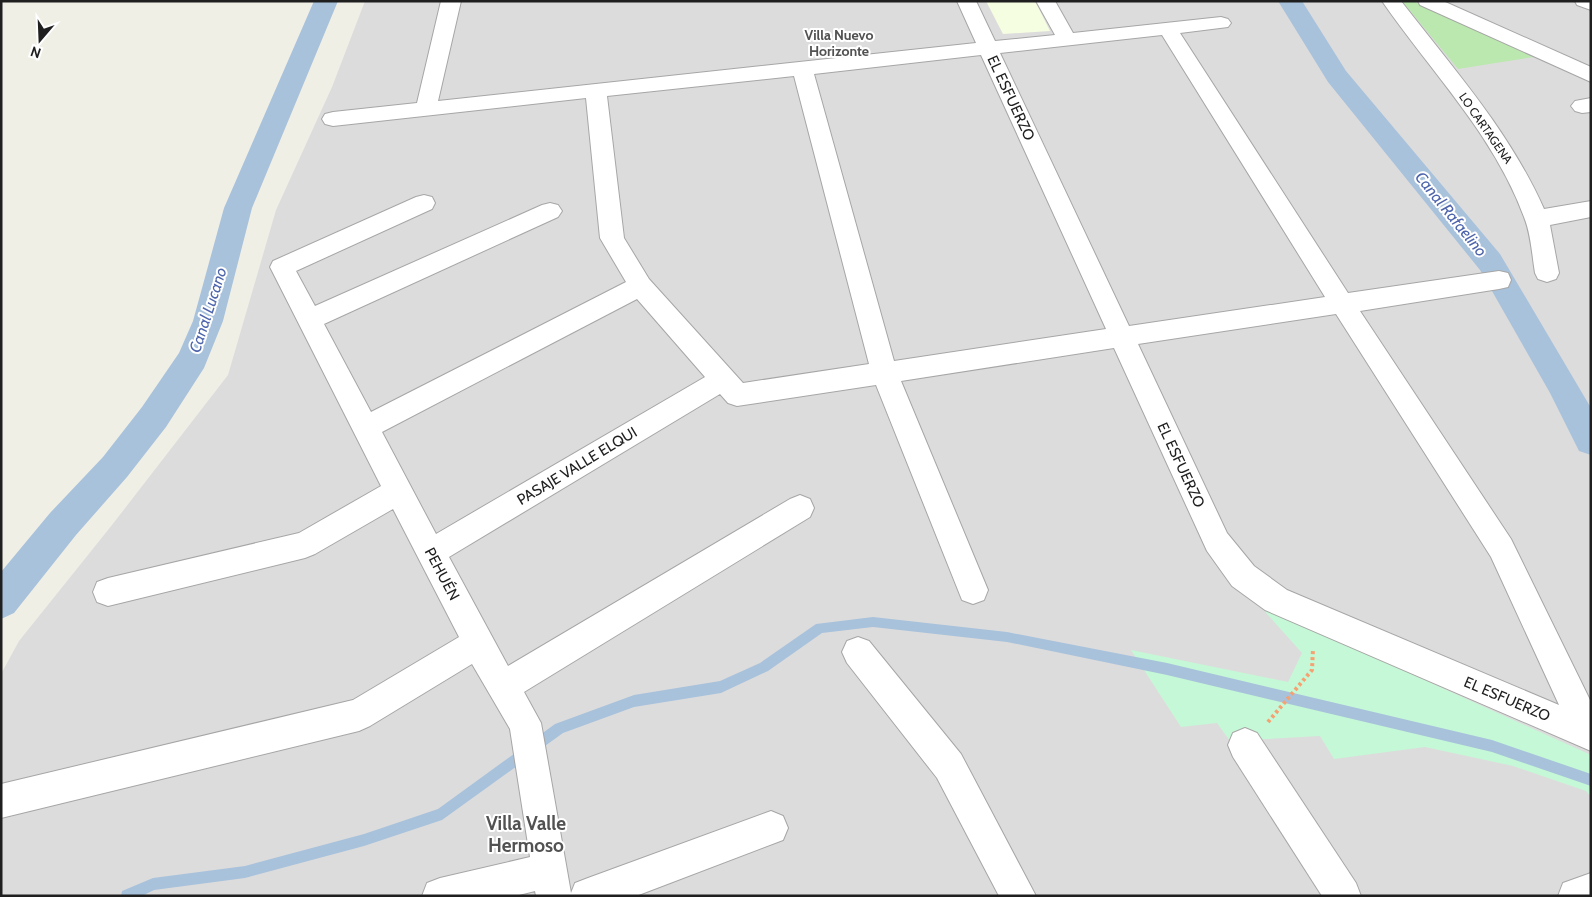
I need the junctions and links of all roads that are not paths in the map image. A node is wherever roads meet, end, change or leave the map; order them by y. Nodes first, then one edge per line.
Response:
1 (451, 1) edge
2 (966, 1) edge
3 (1045, 1) edge
4 (1391, 1) edge
5 (1427, 1) edge
6 (1584, 1) edge
7 (1591, 4) edge
8 (1221, 22) dead end
9 (1167, 28) junction
10 (1067, 39) junction
11 (988, 48) junction
12 (802, 68) junction
13 (1591, 75) edge
14 (596, 90) junction
15 (426, 109) junction
16 (333, 119) dead end
17 (424, 203) dead end
18 (550, 210) dead end
19 (1591, 210) edge
20 (1537, 219) junction
21 (1547, 273) dead end
22 (1499, 280) dead end
23 (640, 286) junction
24 (1343, 305) junction
25 (309, 320) junction
26 (1122, 338) junction
27 (885, 374) junction
28 (723, 379) junction
29 (365, 428) junction
30 (398, 491) junction
31 (800, 508) dead end
32 (430, 553) junction
33 (974, 590) dead end
34 (108, 592) dead end
35 (478, 643) junction
36 (858, 652) dead end
37 (502, 687) junction
38 (1590, 735) edge
39 (1245, 745) dead end
40 (1, 801) edge
41 (771, 828) dead end
42 (552, 883) edge
43 (1591, 891) edge
44 (440, 896) edge
45 (588, 896) edge
46 (1018, 896) edge
47 (1343, 896) edge
48 (1576, 896) edge

1 - 15 street
2 - 11 street, EL ESFUERZO
3 - 10 street
4 - 20 street, LO CARTAGENA
5 - 13 street
6 - 7 street
8 - 9 street
9 - 10 street
9 - 24 street
10 - 11 street
11 - 12 street
11 - 26 street, EL ESFUERZO
12 - 14 street
12 - 27 street
14 - 15 street
14 - 23 street
15 - 16 street
17 - 25 street, PEHUÉN
18 - 25 street
19 - 20 street
20 - 21 street, LO CARTAGENA
22 - 24 street
23 - 28 street
23 - 29 street
24 - 26 street
24 - 38 street
25 - 29 street, PEHUÉN
26 - 27 street
26 - 38 street, EL ESFUERZO
27 - 28 street
27 - 33 street
28 - 32 street, PASAJE VALLE ELQUI
29 - 30 street, PEHUÉN
30 - 32 street, PEHUÉN
30 - 34 street
31 - 37 street
32 - 35 street, PEHUÉN
35 - 37 street, PEHUÉN
35 - 40 street
36 - 46 street
37 - 42 street, PEHUÉN
39 - 47 street
41 - 45 street
42 - 44 street
43 - 48 street

